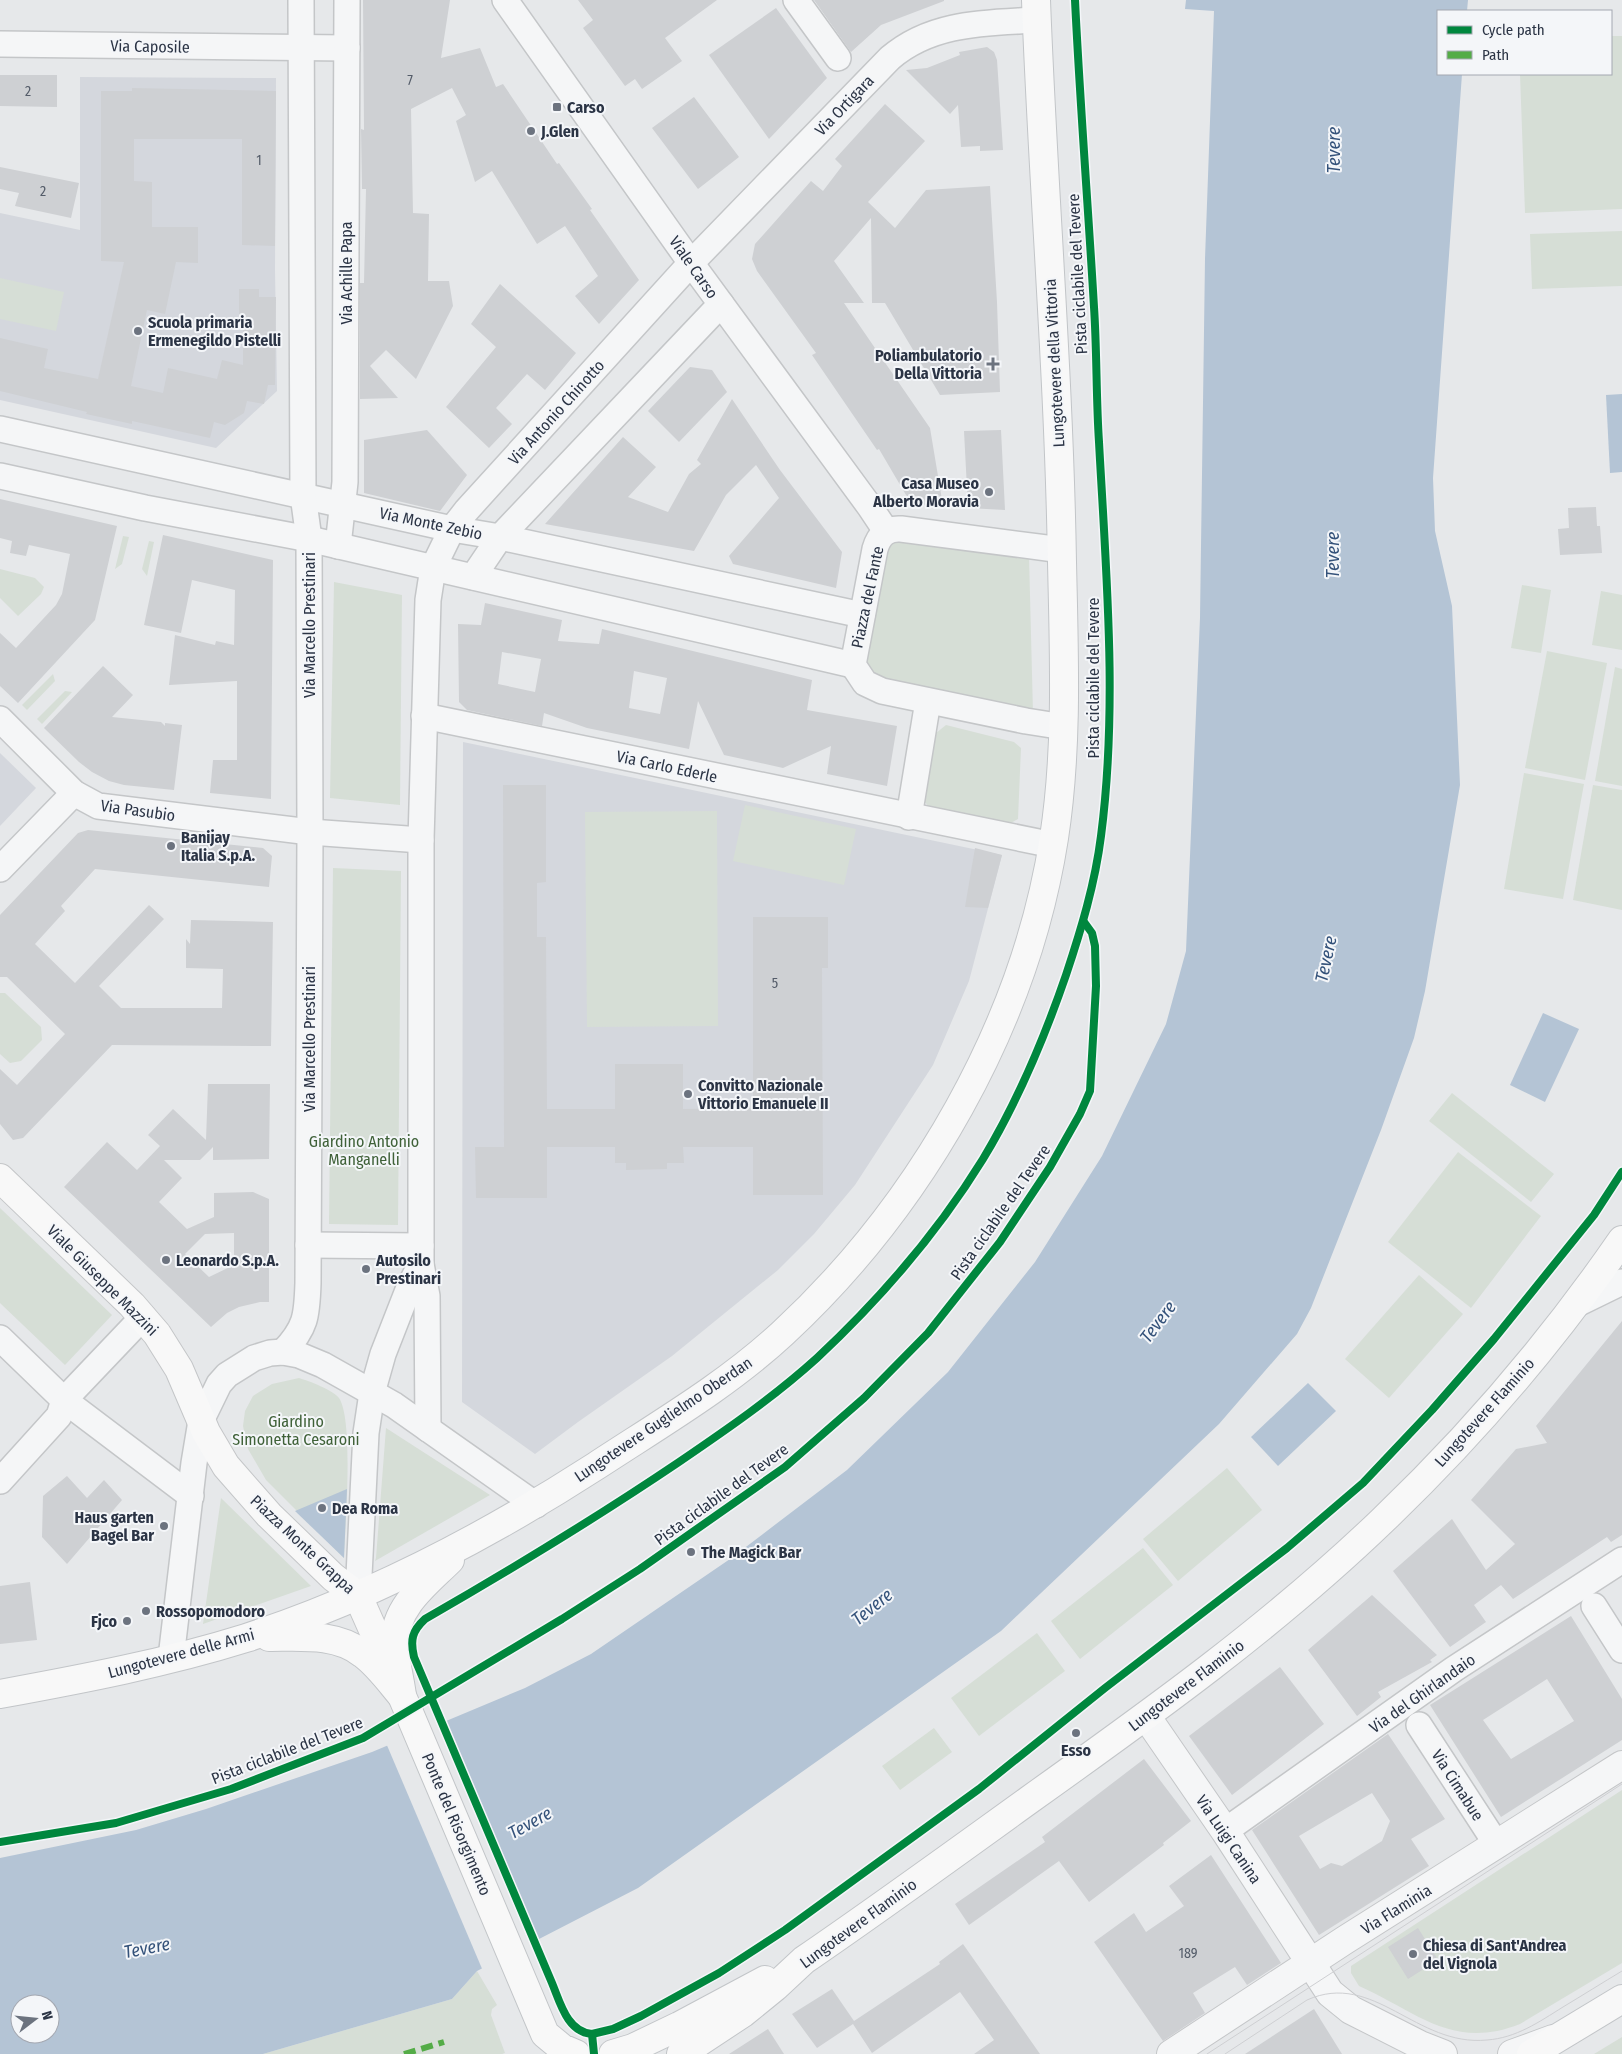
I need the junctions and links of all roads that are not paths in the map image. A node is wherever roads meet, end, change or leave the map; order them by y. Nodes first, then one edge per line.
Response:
1 (301, 0) edge
2 (346, 0) edge
3 (505, 0) edge
4 (796, 0) edge
5 (1036, 10) edge
6 (0, 44) edge
7 (300, 47) junction
8 (347, 48) junction
9 (838, 58) dead end
10 (691, 264) junction
11 (721, 304) junction
12 (0, 429) edge
13 (0, 476) edge
14 (302, 495) junction
15 (343, 504) junction
16 (452, 529) junction
17 (886, 531) junction
18 (500, 537) junction
19 (308, 539) junction
20 (338, 546) junction
21 (1062, 550) junction
22 (433, 568) junction
23 (473, 577) junction
24 (862, 615) junction
25 (852, 665) junction
26 (928, 701) junction
27 (424, 716) junction
28 (0, 719) edge
29 (1064, 727) junction
30 (74, 793) junction
31 (909, 817) junction
32 (310, 832) junction
33 (421, 840) junction
34 (1053, 846) junction
35 (0, 869) edge
36 (0, 1178) edge
37 (1622, 1240) edge
38 (308, 1245) junction
39 (421, 1255) junction
40 (1622, 1282) edge
41 (1575, 1306) junction
42 (143, 1317) junction
43 (0, 1338) edge
44 (283, 1352) junction
45 (372, 1393) junction
46 (64, 1400) junction
47 (202, 1421) junction
48 (428, 1429) junction
49 (0, 1481) edge
50 (190, 1496) junction
51 (536, 1505) junction
52 (469, 1542) junction
53 (1622, 1560) edge
54 (358, 1596) junction
55 (1594, 1606) dead end
56 (248, 1637) junction
57 (1622, 1650) edge
58 (171, 1658) junction
59 (0, 1694) edge
60 (402, 1696) junction
61 (1146, 1716) junction
62 (1419, 1725) dead end
63 (1622, 1765) edge
64 (1225, 1831) junction
65 (1497, 1845) junction
66 (804, 1960) junction
67 (1310, 1963) junction
68 (1622, 1999) edge
69 (1556, 2038) junction
70 (546, 2047) edge
71 (576, 2054) edge
72 (614, 2054) edge
73 (681, 2054) edge
74 (1170, 2054) edge
75 (1443, 2054) edge
76 (1512, 2054) edge
77 (1531, 2054) edge

1 - 7 street
2 - 8 street, Via Achille Papa
3 - 10 street, Viale Carso
4 - 9 street
5 - 10 street, Via Ortigara
5 - 21 main road, Lungotevere della Vittoria
6 - 7 street, Via Caposile
7 - 8 street, Via Caposile
7 - 14 street
8 - 15 street, Via Achille Papa
10 - 11 street, Viale Carso
10 - 16 street, Via Antonio Chinotto
11 - 17 street, Viale Carso
11 - 18 street
12 - 14 street, Via Monte Zebio
13 - 19 street
14 - 15 street, Via Monte Zebio
14 - 19 street
15 - 16 street, Via Monte Zebio
15 - 20 street, Via Achille Papa
16 - 18 street, Via Monte Zebio
16 - 22 street, Via Antonio Chinotto
17 - 21 street, Piazza del Fante
17 - 24 street, Piazza del Fante
18 - 23 street
18 - 24 street, Via Monte Zebio
19 - 20 street
19 - 32 street, Via Marcello Prestinari
20 - 22 street
21 - 29 main road, Lungotevere della Vittoria
22 - 23 street
22 - 27 street
23 - 25 street
24 - 25 street, Piazza del Fante
25 - 26 street, Piazza del Fante
26 - 29 street, Piazza del Fante
26 - 31 street
27 - 31 street, Via Carlo Ederle
27 - 33 street
28 - 30 street, Via Pasubio
29 - 34 main road, Lungotevere Guglielmo Oberdan
30 - 32 street, Via Pasubio
30 - 35 street
31 - 34 street
32 - 33 street
32 - 38 street, Via Marcello Prestinari
33 - 39 street
34 - 51 main road, Lungotevere Guglielmo Oberdan
36 - 42 main road, Viale Giuseppe Mazzini
37 - 41 main road, Lungotevere Flaminio
38 - 39 street
38 - 44 street, Via Marcello Prestinari
39 - 45 street, Piazza Monte Grappa
39 - 48 street
40 - 41 street
41 - 61 main road, Lungotevere Flaminio
42 - 46 street
42 - 47 main road, Viale Giuseppe Mazzini
43 - 46 street
44 - 45 street
44 - 47 street
45 - 48 street
45 - 54 street, Piazza Monte Grappa
46 - 49 street
46 - 50 street
47 - 50 street
47 - 54 main road, Piazza Monte Grappa
48 - 51 street
50 - 58 street
51 - 52 main road, Lungotevere Guglielmo Oberdan
52 - 54 main road, Lungotevere Guglielmo Oberdan
52 - 60 main road
53 - 64 street, Via del Ghirlandaio
54 - 56 main road, Lungotevere delle Armi
54 - 60 main road, Ponte del Risorgimento
55 - 57 street
56 - 58 main road, Lungotevere delle Armi
56 - 60 main road
58 - 59 main road, Lungotevere delle Armi
60 - 70 main road, Ponte del Risorgimento
61 - 64 street, Via Luigi Canina
61 - 66 main road, Lungotevere Flaminio
62 - 65 street, Via Cimabue
63 - 65 street, Via Flaminia
64 - 67 street, Via Luigi Canina
65 - 67 street, Via Flaminia
66 - 72 main road
66 - 73 main road, Lungotevere Flaminio
67 - 74 street, Via Flaminia
67 - 75 street, Via Luigi Canina
68 - 69 main road
69 - 76 street
69 - 77 main road
70 - 71 main road

